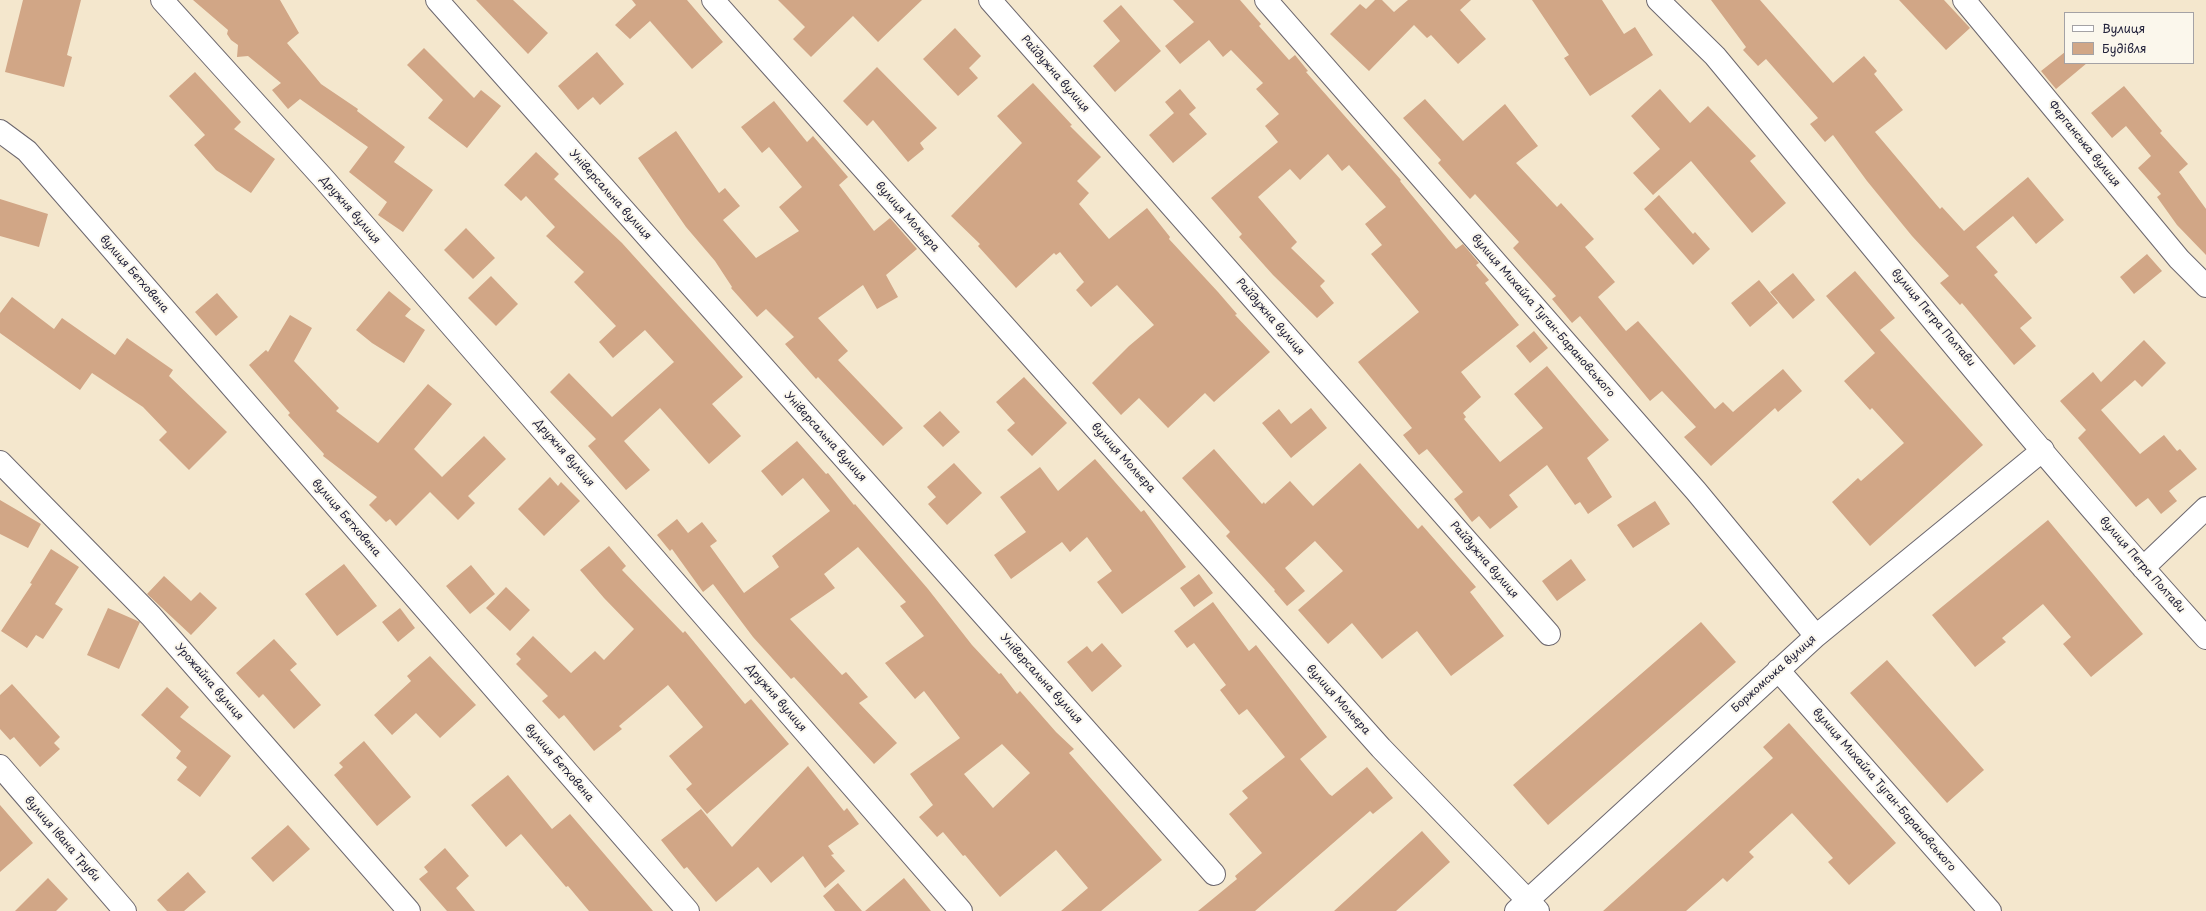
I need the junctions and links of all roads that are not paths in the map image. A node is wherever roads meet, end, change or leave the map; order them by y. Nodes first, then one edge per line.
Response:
1 (162, 0) edge
2 (437, 0) edge
3 (713, 0) edge
4 (990, 0) edge
5 (1266, 0) edge
6 (1658, 0) edge
7 (1964, 0) edge
8 (0, 131) edge
9 (2206, 286) edge
10 (2043, 450) junction
11 (0, 462) edge
12 (2206, 508) edge
13 (2143, 568) junction
14 (1549, 634) dead end
15 (1816, 636) junction
16 (2206, 638) edge
17 (1778, 670) junction
18 (0, 766) edge
19 (1214, 874) dead end
20 (1528, 908) edge
21 (125, 911) edge
22 (409, 911) edge
23 (688, 911) edge
24 (961, 911) edge
25 (1990, 911) edge

1 - 24 street, Дружня вулиця
2 - 19 street, Універсальна вулиця
3 - 20 street, вулиця Мольєра
4 - 14 street, Райдужна вулиця
5 - 15 street, вулиця Михайла Туган-Барановського
6 - 10 street, вулиця Петра Полтави
7 - 9 street, Ферганська вулиця
8 - 23 street, вулиця Бетховена
10 - 13 street, вулиця Петра Полтави
10 - 15 street, Боржомська вулиця
11 - 22 street, Урожайна вулиця
12 - 13 street
13 - 16 street, вулиця Петра Полтави
15 - 17 street, Боржомська вулиця
17 - 20 street, Боржомська вулиця
17 - 25 street, вулиця Михайла Туган-Барановського
18 - 21 street, вулиця Івана Труби

